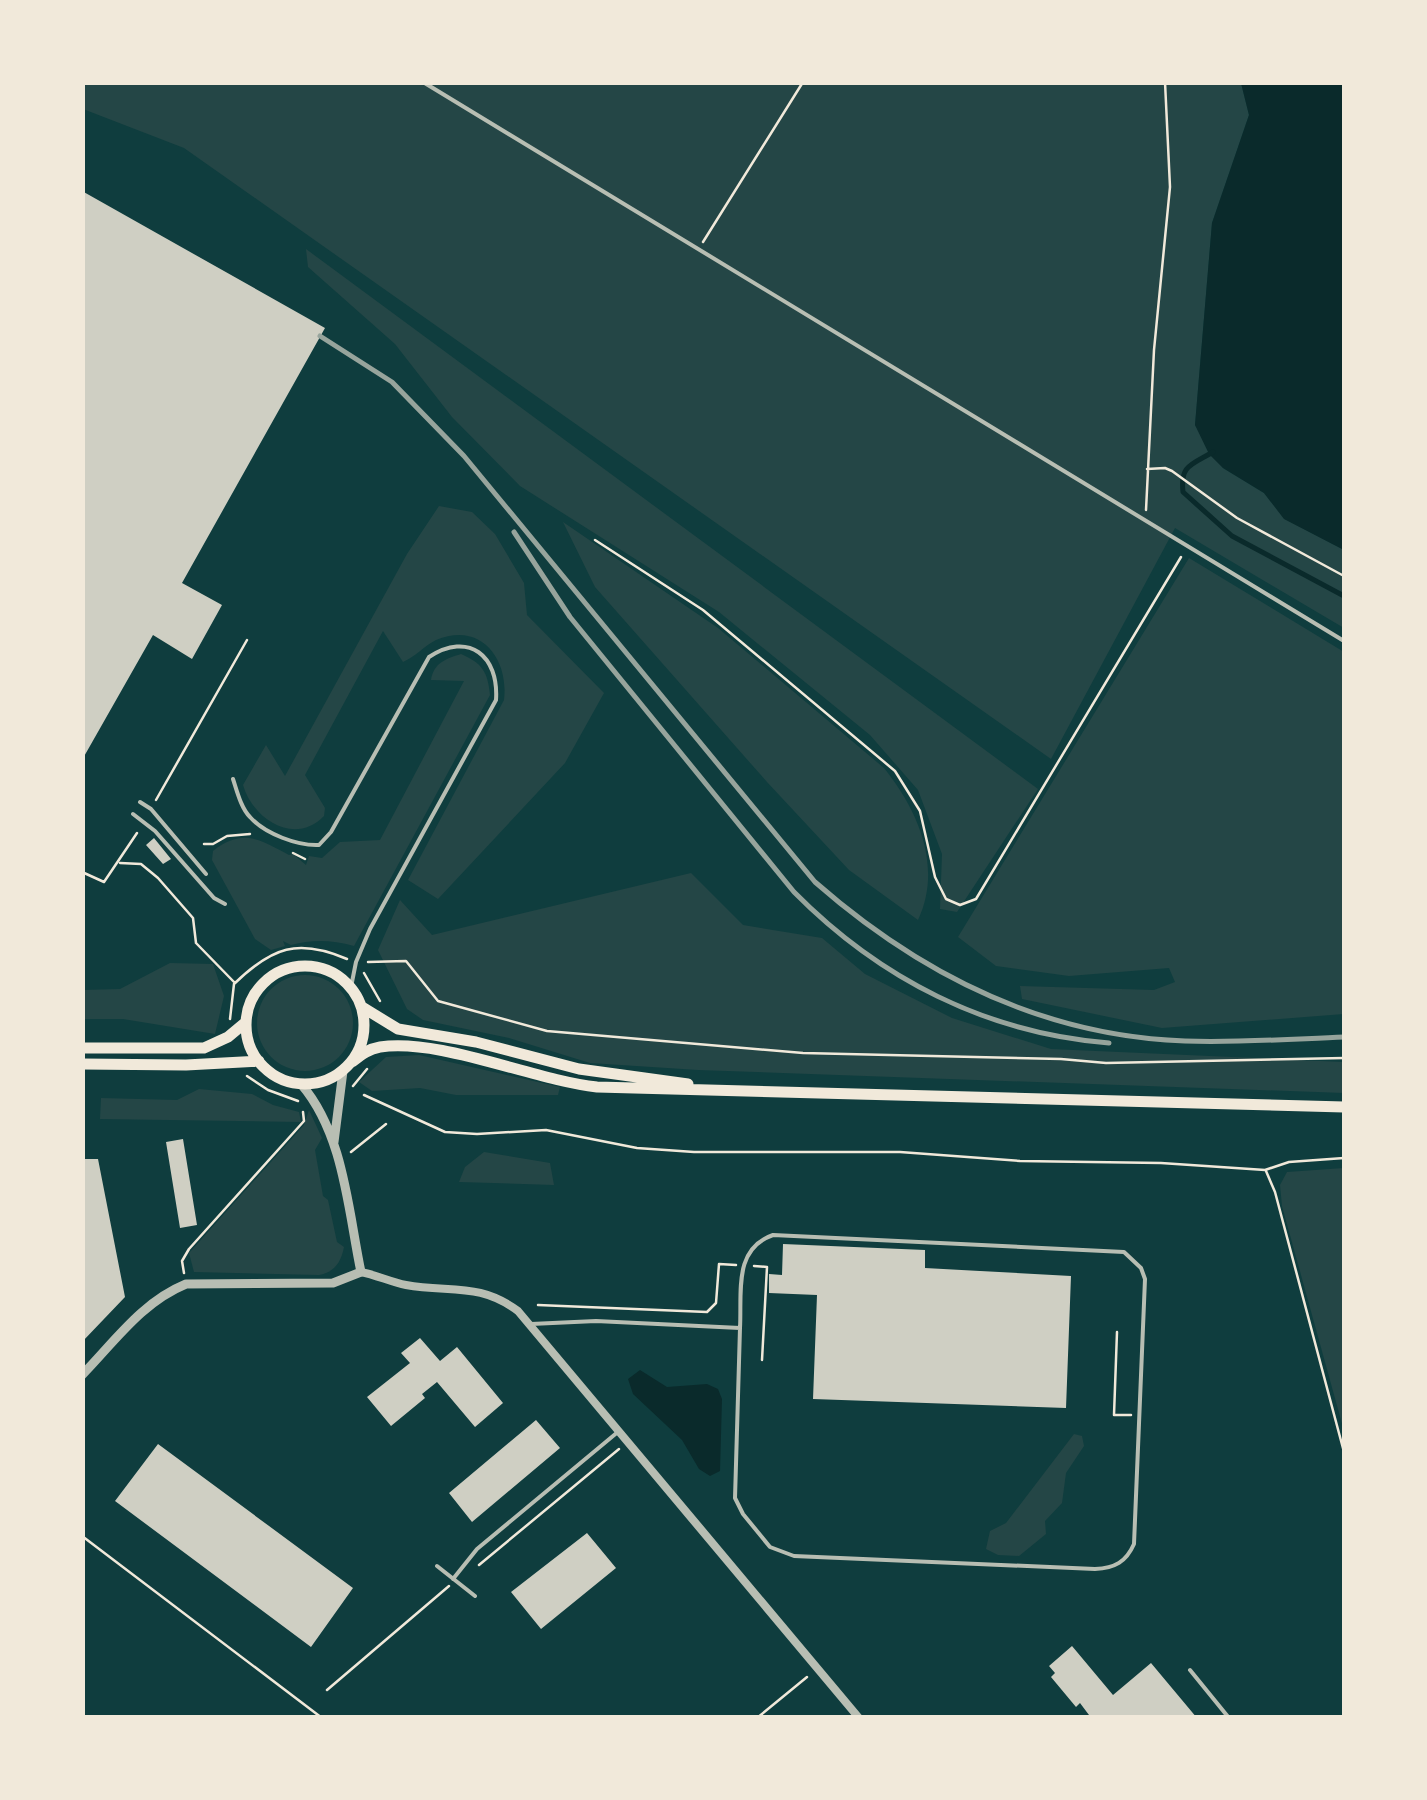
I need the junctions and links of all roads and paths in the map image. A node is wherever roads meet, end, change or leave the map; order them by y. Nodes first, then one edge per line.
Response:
1 (422, 82) edge
2 (803, 82) edge
3 (1166, 82) edge
4 (699, 249) junction
5 (1148, 469) junction
6 (1148, 520) junction
7 (595, 540) dead end
8 (1187, 547) junction
9 (1344, 576) edge
10 (247, 640) dead end
11 (1344, 641) edge
12 (233, 779) dead end
13 (140, 802) dead end
14 (151, 809) junction
15 (133, 814) dead end
16 (143, 822) junction
17 (256, 833) dead end
18 (204, 844) dead end
19 (288, 850) dead end
20 (305, 859) dead end
21 (120, 863) junction
22 (82, 872) edge
23 (206, 874) dead end
24 (225, 904) dead end
25 (356, 962) junction
26 (234, 984) junction
27 (351, 987) junction
28 (362, 1007) junction
29 (382, 1021) junction
30 (246, 1022) junction
31 (228, 1037) junction
32 (82, 1048) edge
33 (380, 1048) junction
34 (1344, 1058) edge
35 (236, 1061) junction
36 (259, 1061) junction
37 (82, 1064) edge
38 (347, 1066) junction
39 (301, 1084) junction
40 (712, 1088) junction
41 (344, 1091) dead end
42 (364, 1096) dead end
43 (1344, 1107) edge
44 (386, 1124) dead end
45 (334, 1144) junction
46 (350, 1153) dead end
47 (1344, 1158) edge
48 (1265, 1170) junction
49 (744, 1265) junction
50 (361, 1272) junction
51 (186, 1284) junction
52 (538, 1304) dead end
53 (531, 1324) junction
54 (740, 1328) junction
55 (1117, 1332) dead end
56 (762, 1360) dead end
57 (82, 1375) edge
58 (1139, 1416) junction
59 (619, 1431) junction
60 (628, 1441) junction
61 (1344, 1452) edge
62 (82, 1536) edge
63 (478, 1565) dead end
64 (437, 1566) dead end
65 (453, 1579) junction
66 (476, 1596) dead end
67 (818, 1668) junction
68 (1190, 1670) dead end
69 (327, 1690) dead end
70 (322, 1718) edge
71 (758, 1718) edge
72 (859, 1718) edge
73 (1229, 1718) edge

1 - 4 lane
2 - 4 path
3 - 5 path
4 - 6 lane
5 - 6 path
5 - 9 path
6 - 8 lane
7 - 8 path
8 - 11 lane
10 - 14 path
12 - 25 lane
13 - 14 lane
14 - 23 lane
15 - 16 lane
16 - 21 path
16 - 24 lane
17 - 18 path
19 - 20 path
21 - 22 path
21 - 26 path
25 - 26 path
25 - 27 lane
25 - 29 path
25 - 34 path
26 - 31 path
27 - 28 main road
27 - 30 main road
28 - 29 main road
28 - 38 main road
29 - 40 main road
30 - 31 main road
30 - 36 main road
31 - 32 main road
33 - 38 main road
33 - 40 main road
33 - 41 path
35 - 36 main road
35 - 37 main road
35 - 51 path
36 - 39 main road
38 - 39 main road
38 - 45 street
39 - 45 street
40 - 43 main road
42 - 48 path
44 - 46 path
45 - 50 street
47 - 48 path
48 - 61 path
49 - 52 path
49 - 54 lane
49 - 56 path
49 - 58 lane
50 - 51 street
50 - 53 street
51 - 57 street
53 - 54 lane
53 - 59 street
54 - 58 lane
55 - 58 path
59 - 60 street
59 - 65 lane
60 - 63 path
60 - 67 street
62 - 70 path
64 - 65 lane
65 - 66 lane
65 - 69 path
67 - 71 path
67 - 72 street
68 - 73 lane

